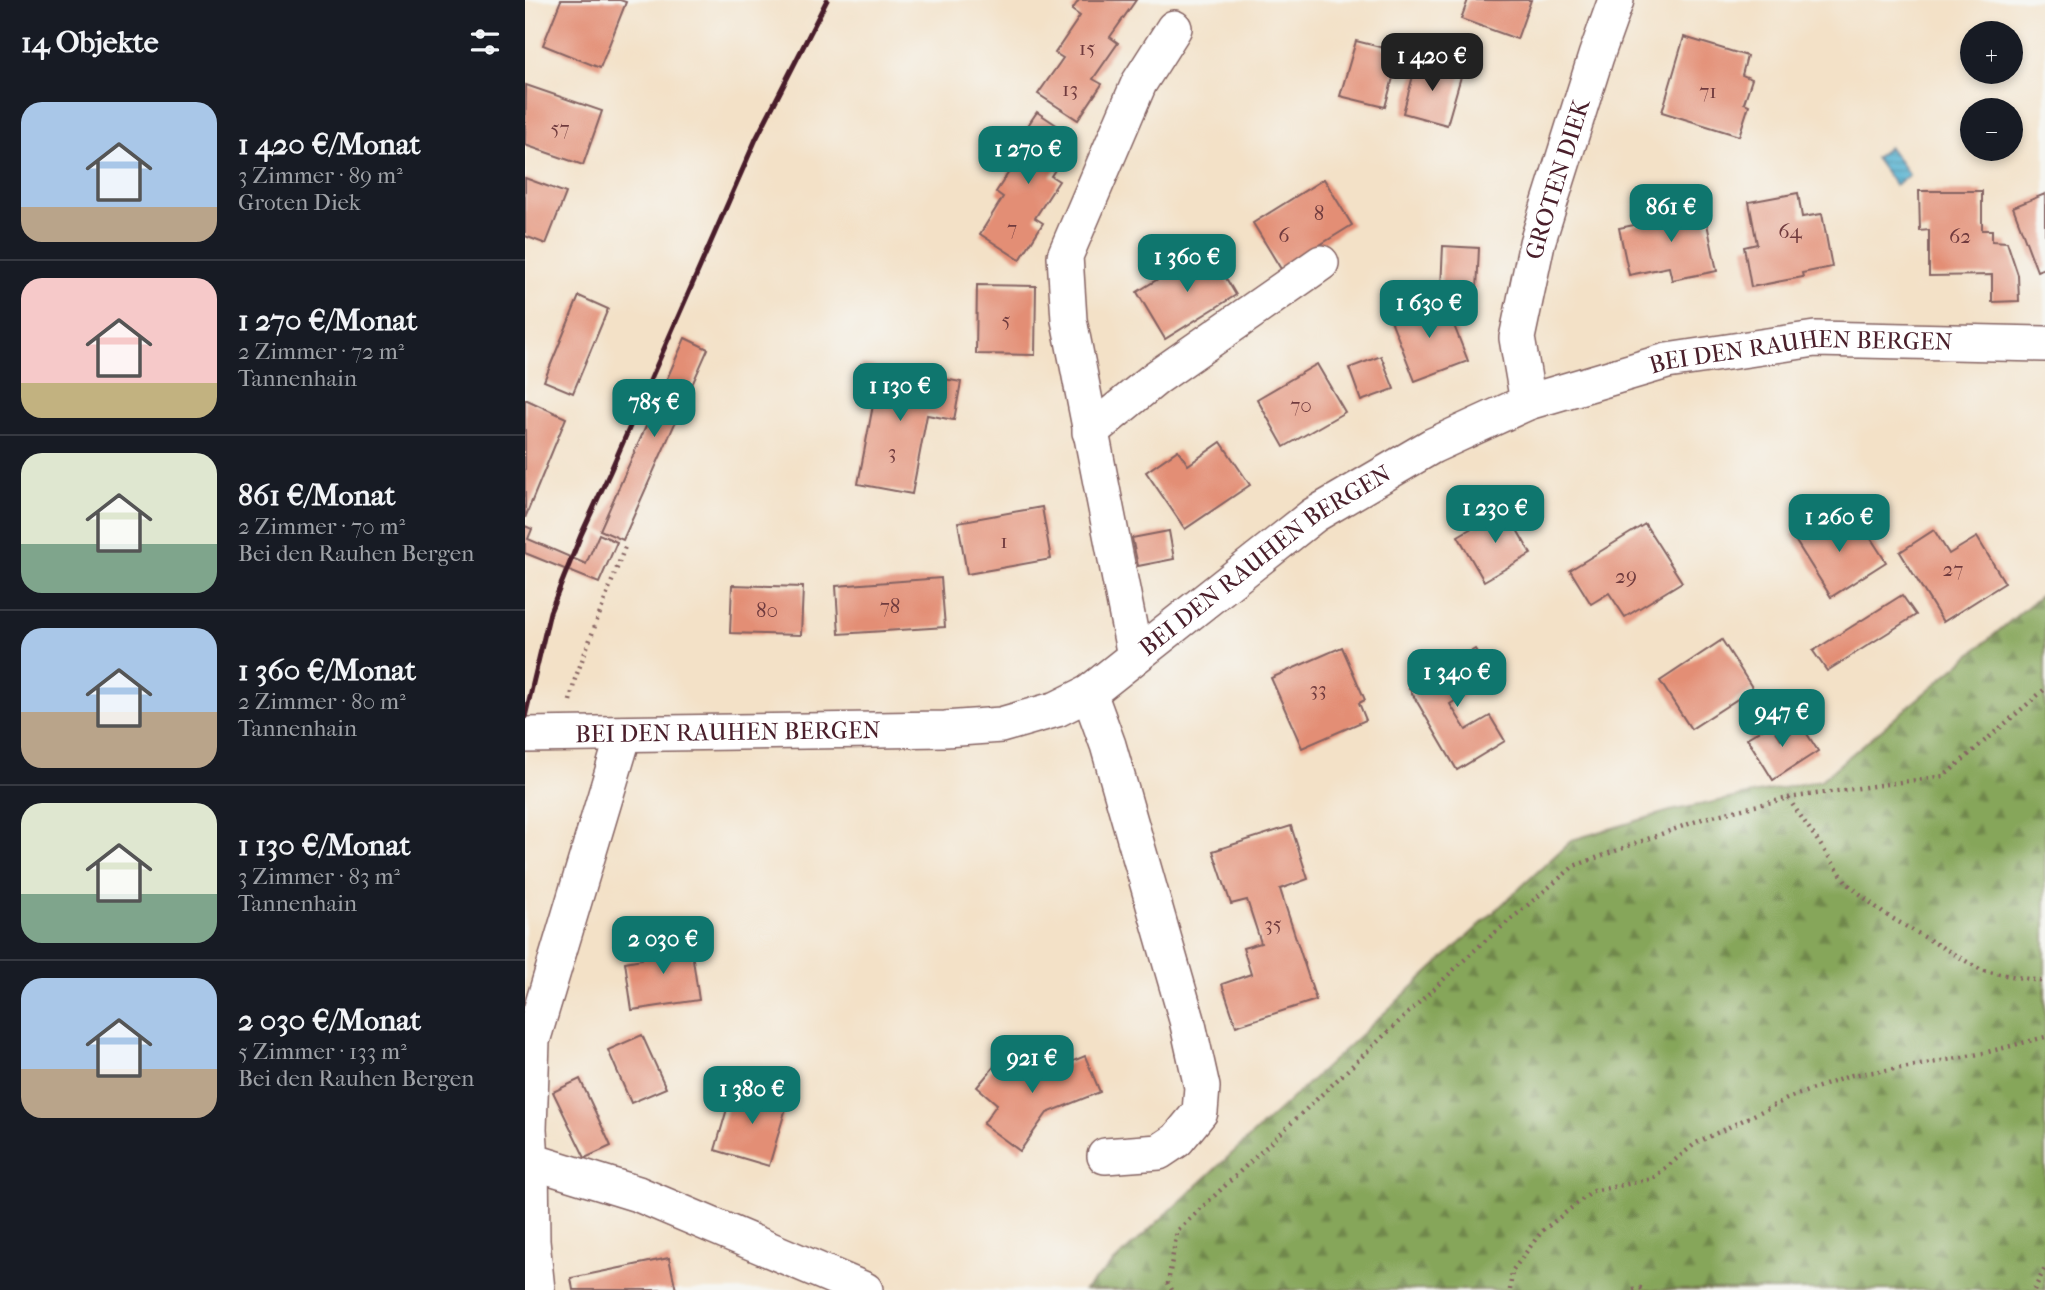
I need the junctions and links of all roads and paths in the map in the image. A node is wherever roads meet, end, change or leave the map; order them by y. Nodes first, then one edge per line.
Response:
1 (1616, 0) edge
2 (1174, 28) dead end
3 (1321, 263) dead end
4 (2045, 344) edge
5 (1528, 402) junction
6 (1090, 432) junction
7 (626, 544) dead end
8 (1135, 656) junction
9 (575, 679) dead end
10 (2045, 689) edge
11 (1089, 693) junction
12 (525, 735) edge
13 (608, 735) junction
14 (1788, 798) junction
15 (2045, 982) edge
16 (2045, 1037) edge
17 (1105, 1156) dead end
18 (531, 1161) junction
19 (2045, 1268) edge
20 (537, 1290) edge
21 (865, 1290) edge
22 (1172, 1290) edge
23 (1510, 1290) edge
24 (1633, 1290) edge
25 (1646, 1290) edge
26 (2034, 1290) edge

1 - 5 street, GROTEN DIEK
2 - 6 street
3 - 6 street
4 - 5 street, BEI DEN RAUHEN BERGEN
5 - 8 street, BEI DEN RAUHEN BERGEN
6 - 8 street
7 - 9 path
8 - 11 street, BEI DEN RAUHEN BERGEN
10 - 14 path
11 - 13 street, BEI DEN RAUHEN BERGEN
11 - 17 street
12 - 13 street, BEI DEN RAUHEN BERGEN
13 - 18 street
14 - 15 path
14 - 22 path
16 - 23 path
18 - 20 street
18 - 21 street
19 - 26 path
24 - 25 path

